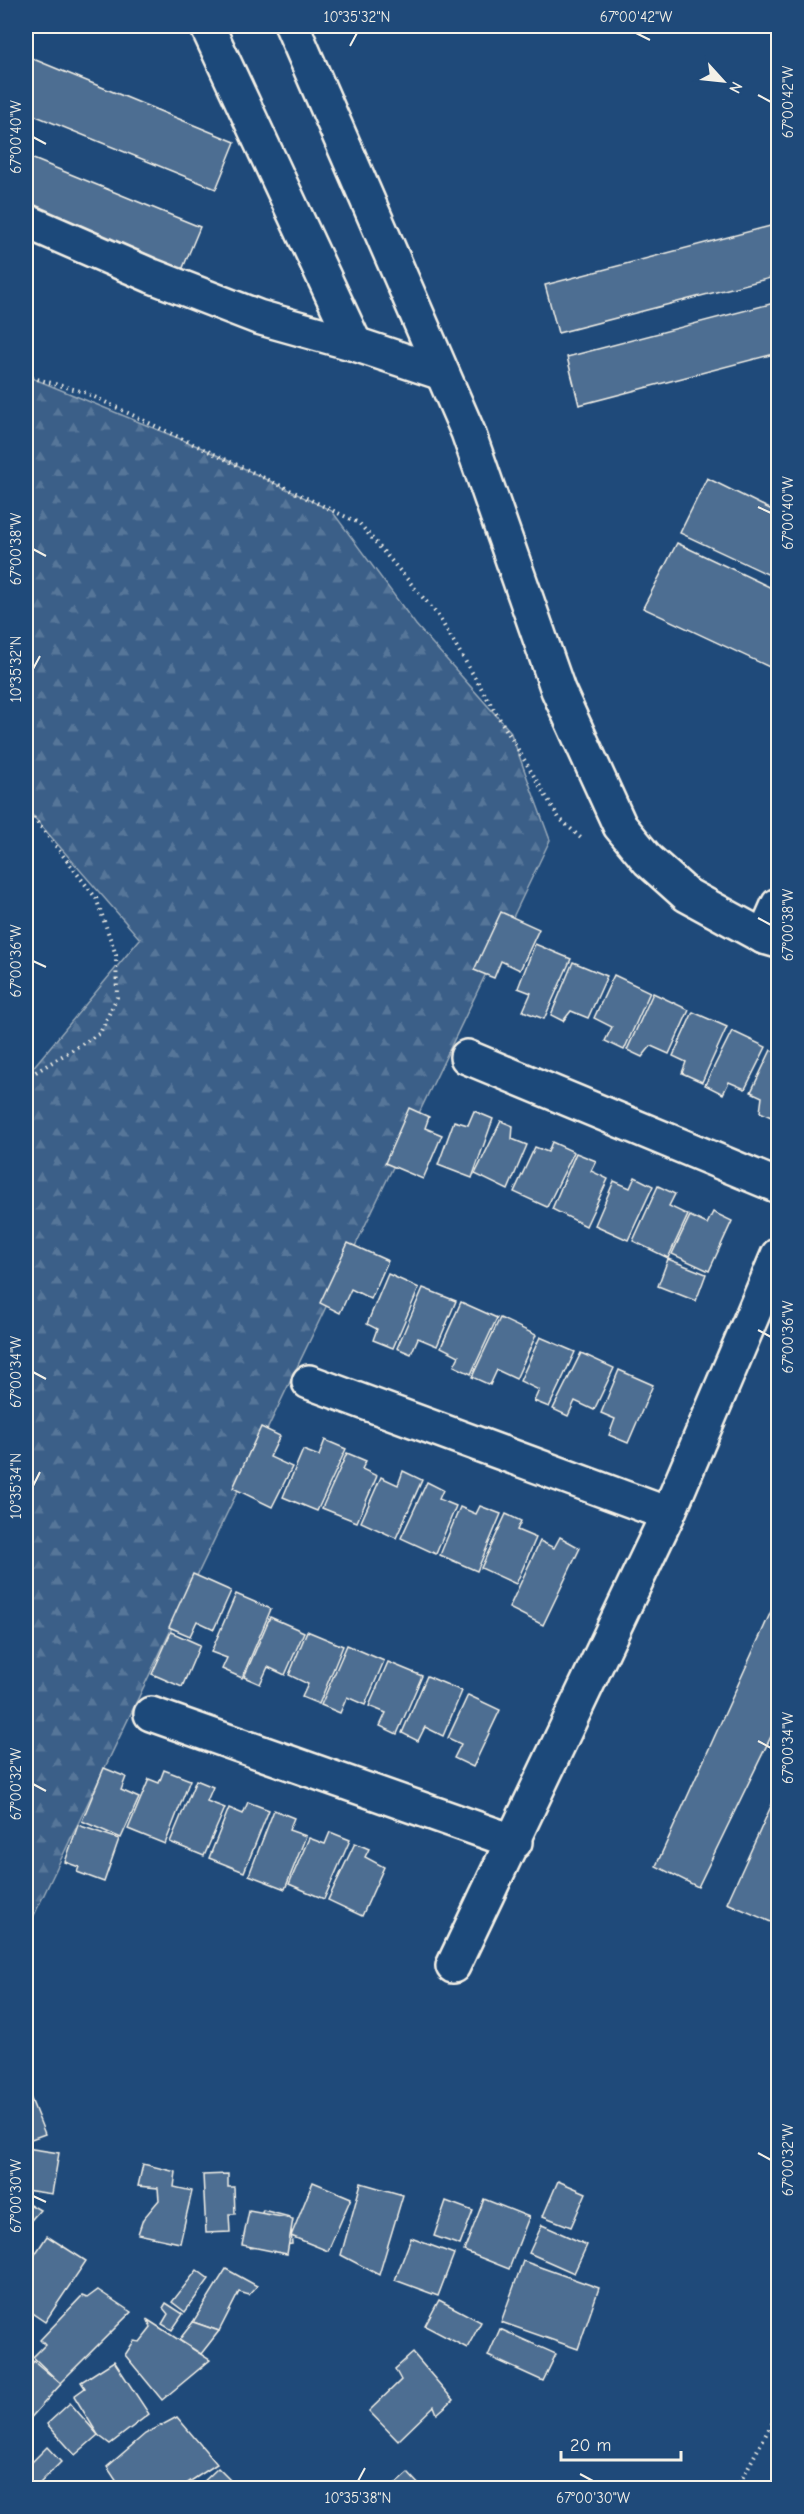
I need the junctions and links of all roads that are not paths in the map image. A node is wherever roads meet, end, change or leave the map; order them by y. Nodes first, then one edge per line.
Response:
1 (207, 26) edge
2 (292, 26) edge
3 (26, 221) edge
4 (355, 344) junction
5 (442, 373) junction
6 (778, 905) edge
7 (771, 939) edge
8 (467, 1057) dead end
9 (778, 1186) edge
10 (778, 1255) edge
11 (309, 1382) dead end
12 (668, 1514) junction
13 (151, 1714) dead end
14 (515, 1842) junction
15 (453, 1966) dead end

1 - 4 street
2 - 5 street
3 - 4 street
4 - 5 street
5 - 7 street
6 - 7 street
8 - 9 street
10 - 12 street
11 - 12 street
12 - 14 street
13 - 14 street
14 - 15 street

